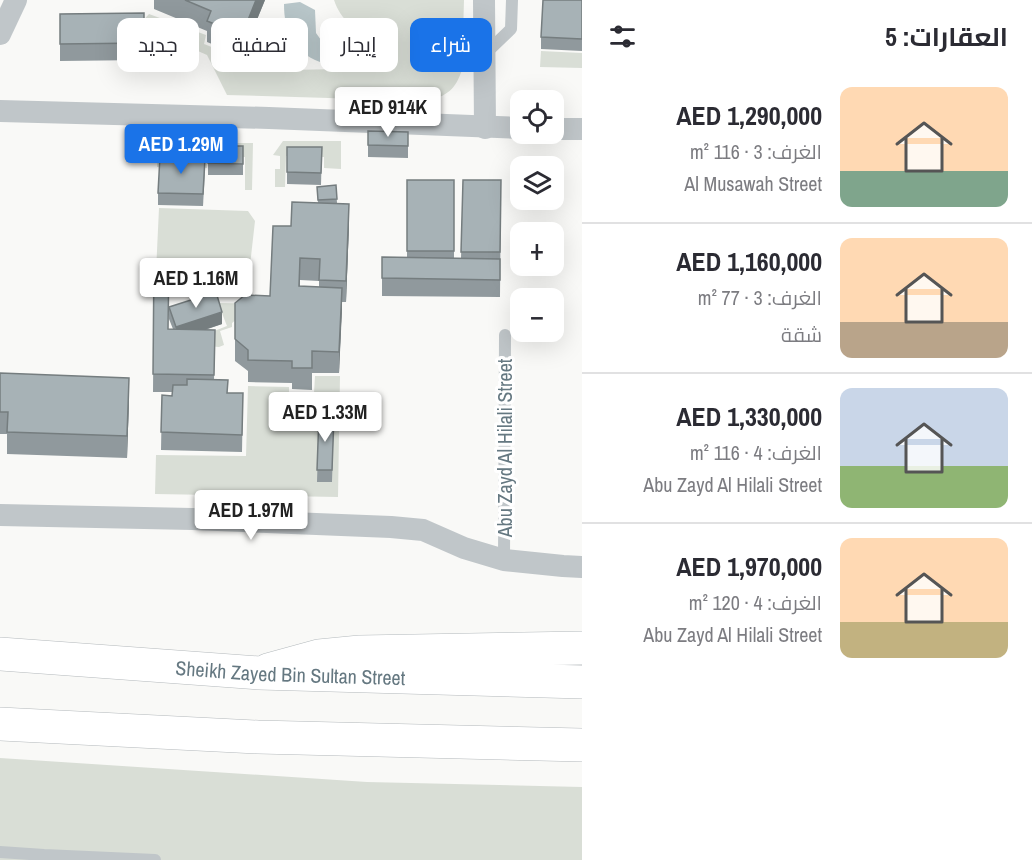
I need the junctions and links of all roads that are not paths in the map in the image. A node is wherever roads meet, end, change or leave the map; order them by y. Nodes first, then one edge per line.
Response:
1 (16, 0) edge
2 (484, 0) edge
3 (512, 0) edge
4 (484, 18) edge
5 (0, 34) edge
6 (492, 47) edge
7 (484, 72) edge
8 (0, 111) edge
9 (485, 128) junction
10 (510, 128) edge
11 (564, 129) edge
12 (582, 129) edge
13 (505, 335) dead end
14 (0, 515) edge
15 (504, 560) junction
16 (582, 567) edge
17 (582, 648) edge
18 (0, 654) edge
19 (259, 673) junction
20 (582, 682) edge
21 (0, 723) edge
22 (582, 745) edge
23 (0, 852) edge
24 (155, 860) edge

1 - 5 street
2 - 4 street
3 - 6 lane
7 - 9 street
8 - 9 street
9 - 10 street
11 - 12 street
13 - 15 lane, Abu Zayd Al Hilali Street
14 - 15 street, Abu Zayd Al Hilali Street
15 - 16 street, Abu Zayd Al Hilali Street
17 - 19 main road
18 - 19 main road, Sheikh Zayed Bin Sultan Street
19 - 20 main road, Sheikh Zayed Bin Sultan Street
21 - 22 main road
23 - 24 lane

